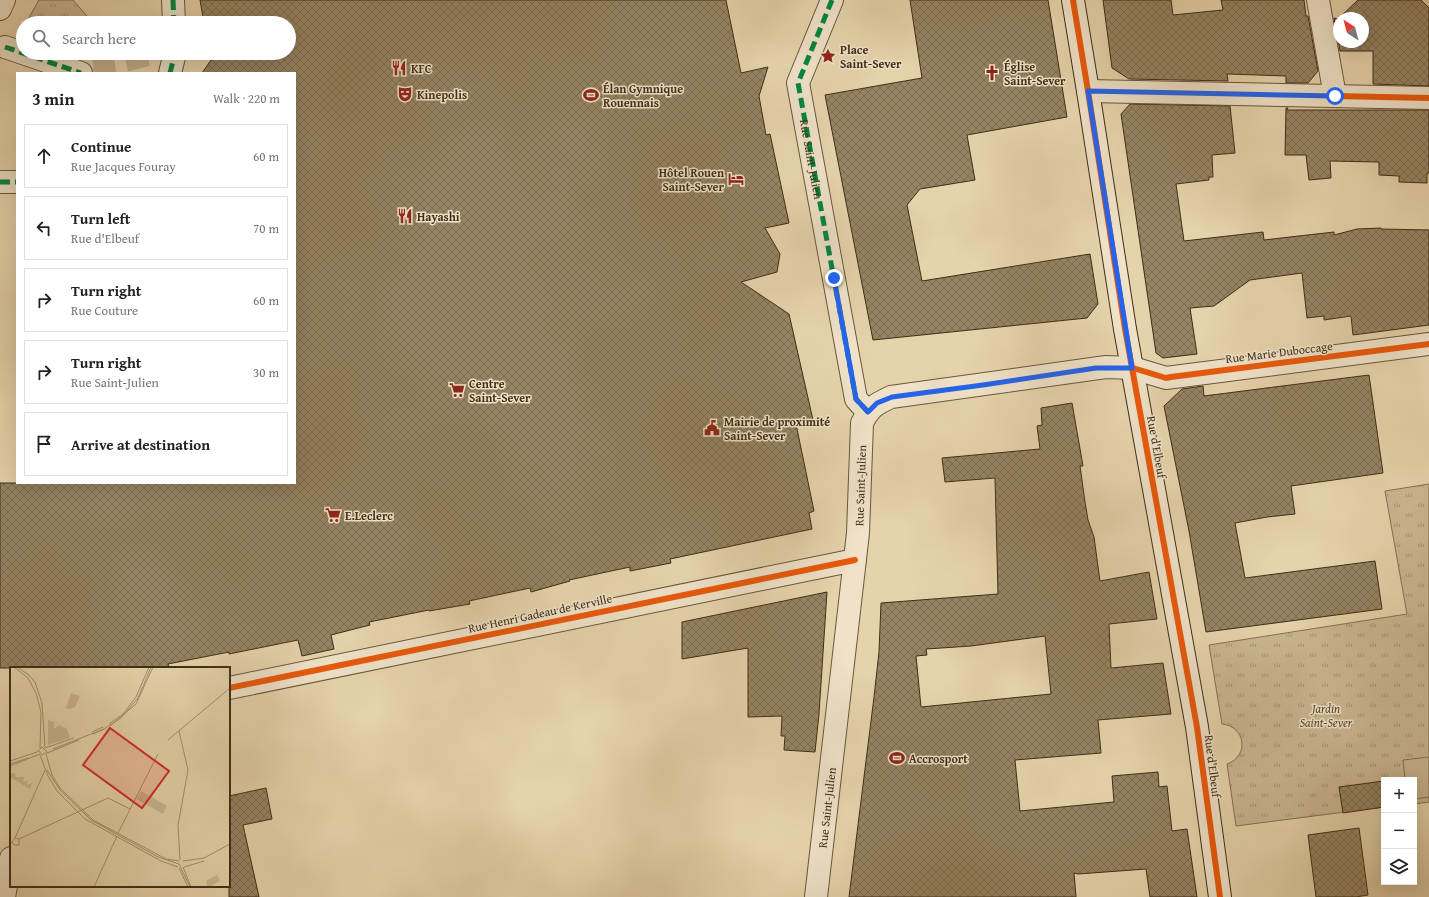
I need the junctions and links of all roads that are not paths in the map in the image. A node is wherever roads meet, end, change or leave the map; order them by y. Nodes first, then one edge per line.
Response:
1 (4, 0) edge
2 (173, 0) edge
3 (832, 0) edge
4 (1073, 0) edge
5 (1318, 0) edge
6 (0, 9) edge
7 (174, 16) edge
8 (5, 48) dead end
9 (16, 52) edge
10 (41, 60) edge
11 (173, 60) edge
12 (78, 72) tunnel mouth
13 (170, 72) edge
14 (1088, 91) junction
15 (1335, 96) junction
16 (1429, 98) edge
17 (0, 182) edge
18 (16, 182) edge
19 (1429, 344) edge
20 (1132, 368) junction
21 (868, 412) junction
22 (854, 560) junction
23 (230, 688) edge
24 (10, 864) edge
25 (4, 897) edge
26 (816, 897) edge
27 (1220, 897) edge

1 - 6 street
2 - 7 street
3 - 21 street, Rue Saint-Julien
4 - 14 street, Rue d'Elbeuf
5 - 15 street
8 - 9 street
10 - 12 street
11 - 13 street
14 - 15 street
14 - 20 street, Rue d'Elbeuf
15 - 16 street
17 - 18 street
19 - 20 street, Rue Marie Duboccage
20 - 21 street, Rue Marie Duboccage
20 - 27 street, Rue d'Elbeuf
21 - 22 street, Rue Saint-Julien
22 - 23 street, Rue Henri Gadeau de Kerville
22 - 26 street, Rue Saint-Julien
24 - 25 street

